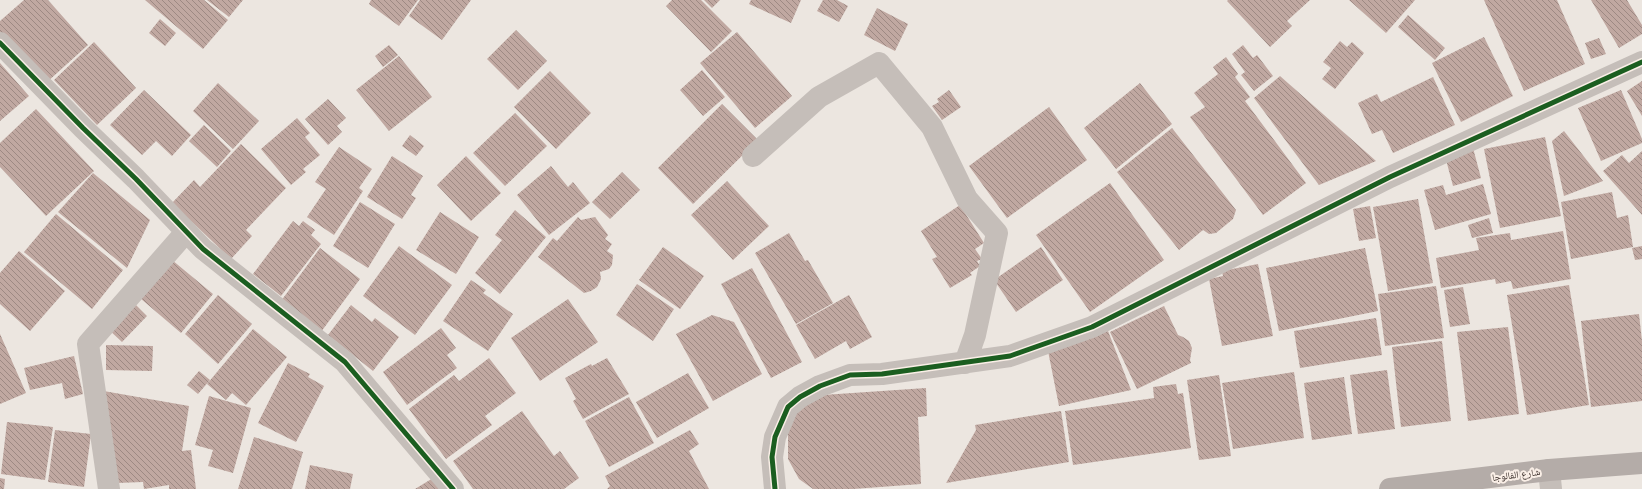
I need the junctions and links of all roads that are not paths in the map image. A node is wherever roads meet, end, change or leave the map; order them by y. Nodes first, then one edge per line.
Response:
1 (0, 43) edge
2 (1642, 62) edge
3 (753, 156) dead end
4 (186, 232) junction
5 (965, 363) junction
6 (1642, 463) edge
7 (1550, 480) edge
8 (109, 489) edge
9 (453, 489) edge
10 (776, 489) edge
11 (1390, 489) edge

1 - 4 street
2 - 5 street
3 - 5 street
4 - 8 street
4 - 9 street
5 - 10 street
6 - 7 main road, شارع الفالوجا
7 - 11 main road, شارع الفالوجا

